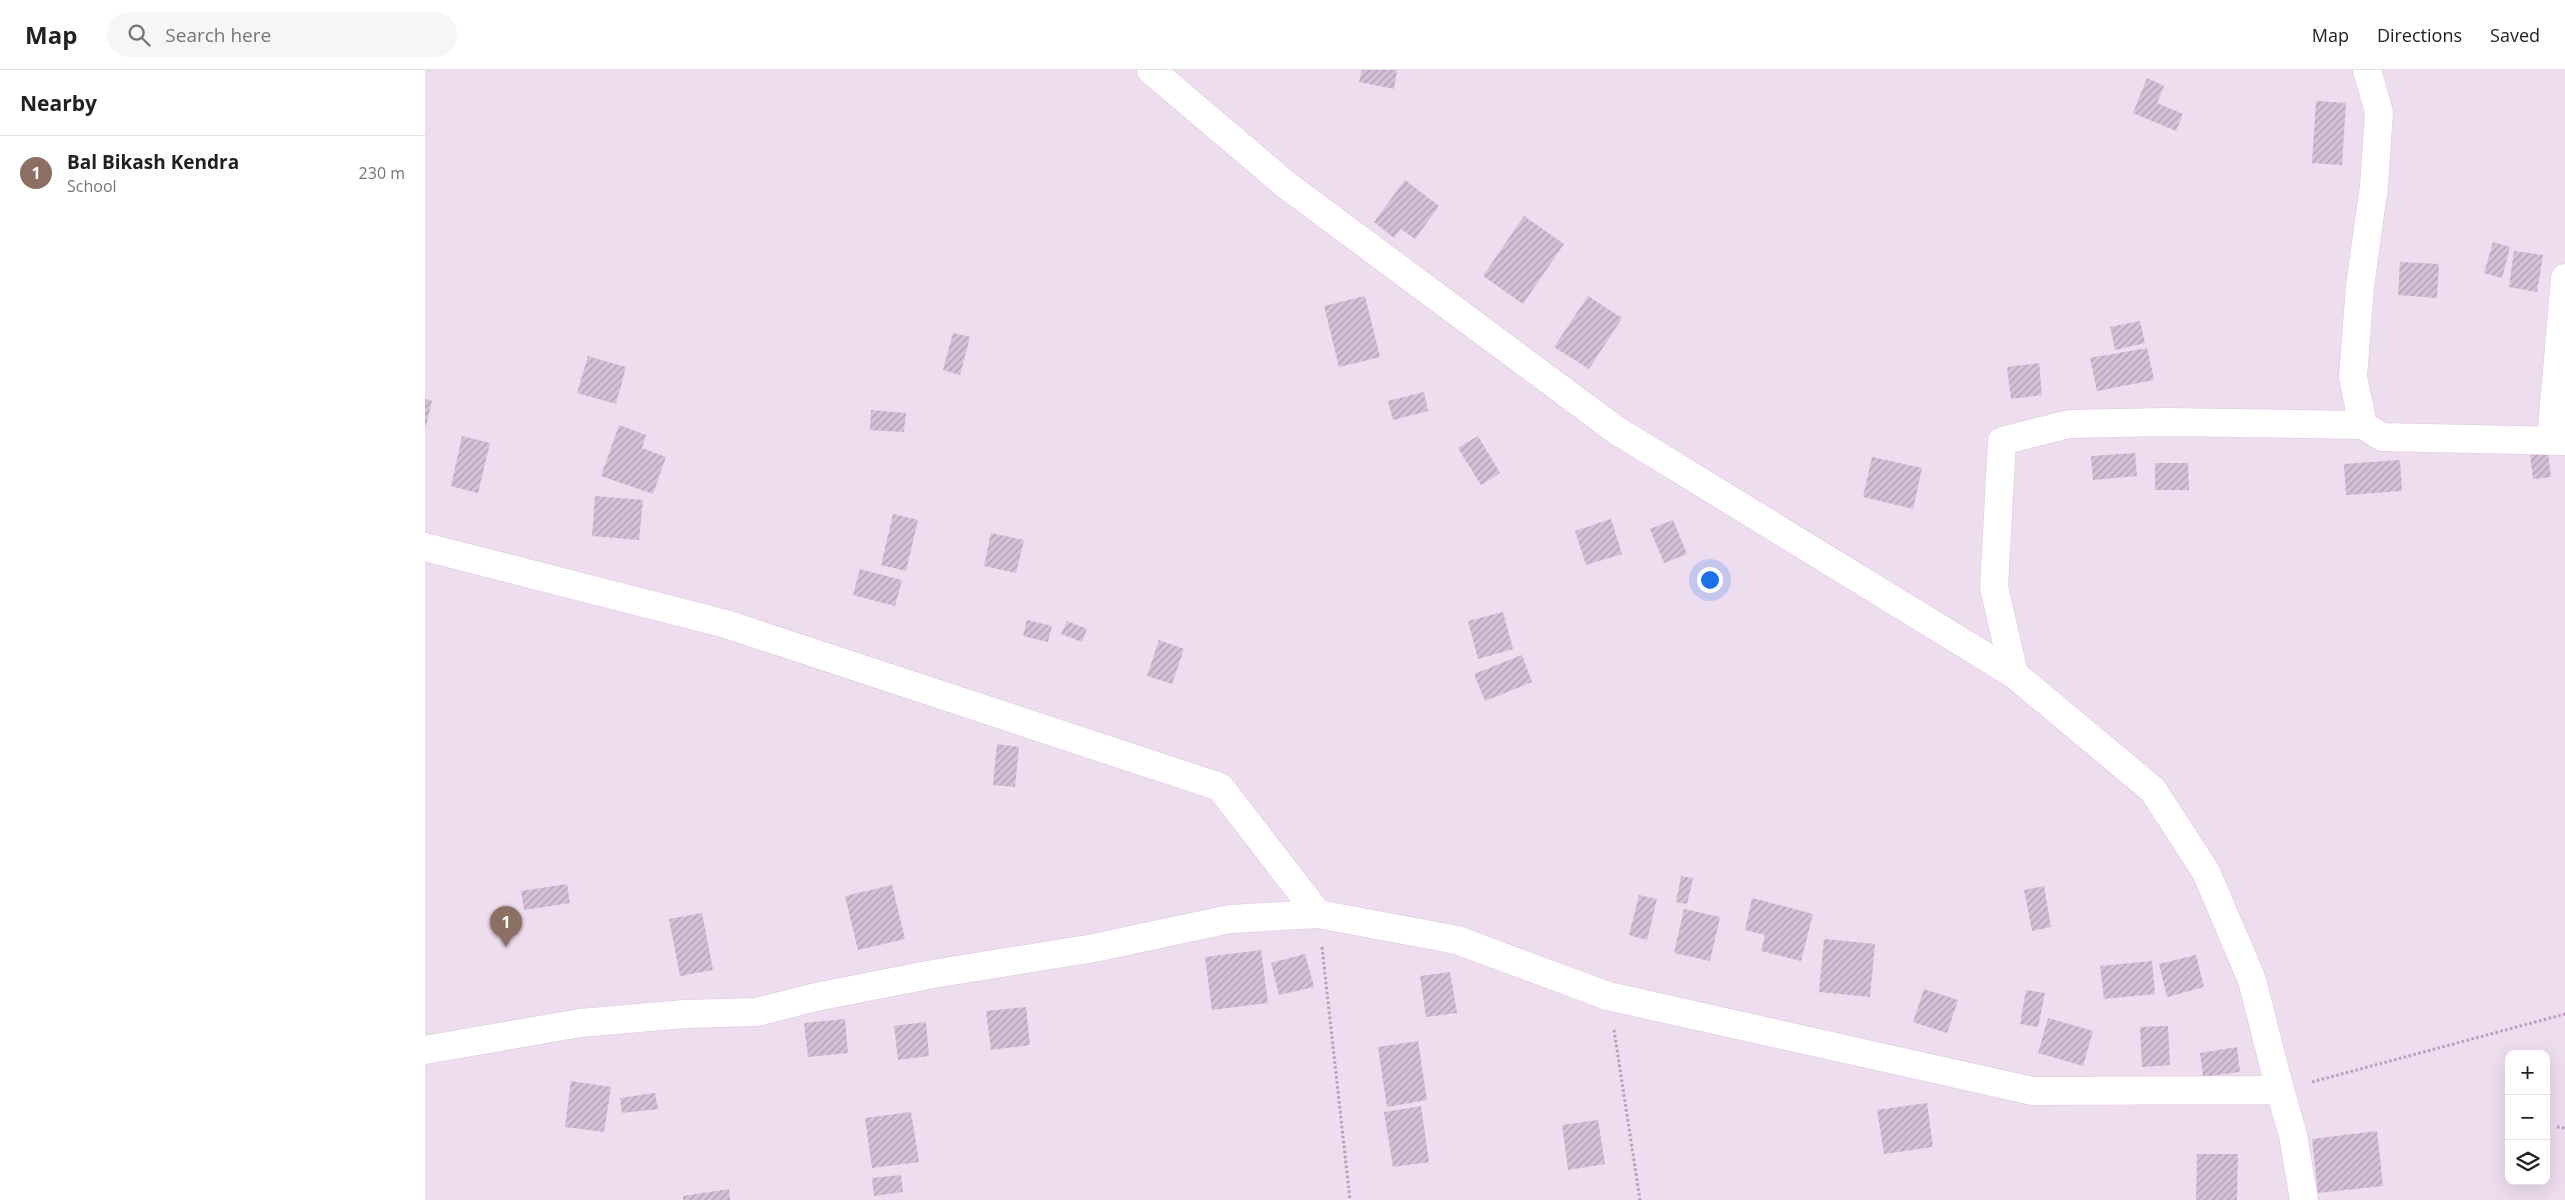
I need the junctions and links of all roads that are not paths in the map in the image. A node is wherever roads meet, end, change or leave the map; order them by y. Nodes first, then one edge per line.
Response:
1 (1151, 70) edge
2 (2367, 70) edge
3 (2565, 278) edge
4 (2363, 425) junction
5 (2558, 440) edge
6 (425, 547) edge
7 (2014, 674) junction
8 (1318, 914) junction
9 (425, 1050) edge
10 (2280, 1090) junction
11 (2304, 1200) edge

1 - 7 street
2 - 4 street
3 - 5 street
4 - 5 street
4 - 7 street
6 - 8 street
7 - 10 street
8 - 9 street
8 - 10 street
10 - 11 street

